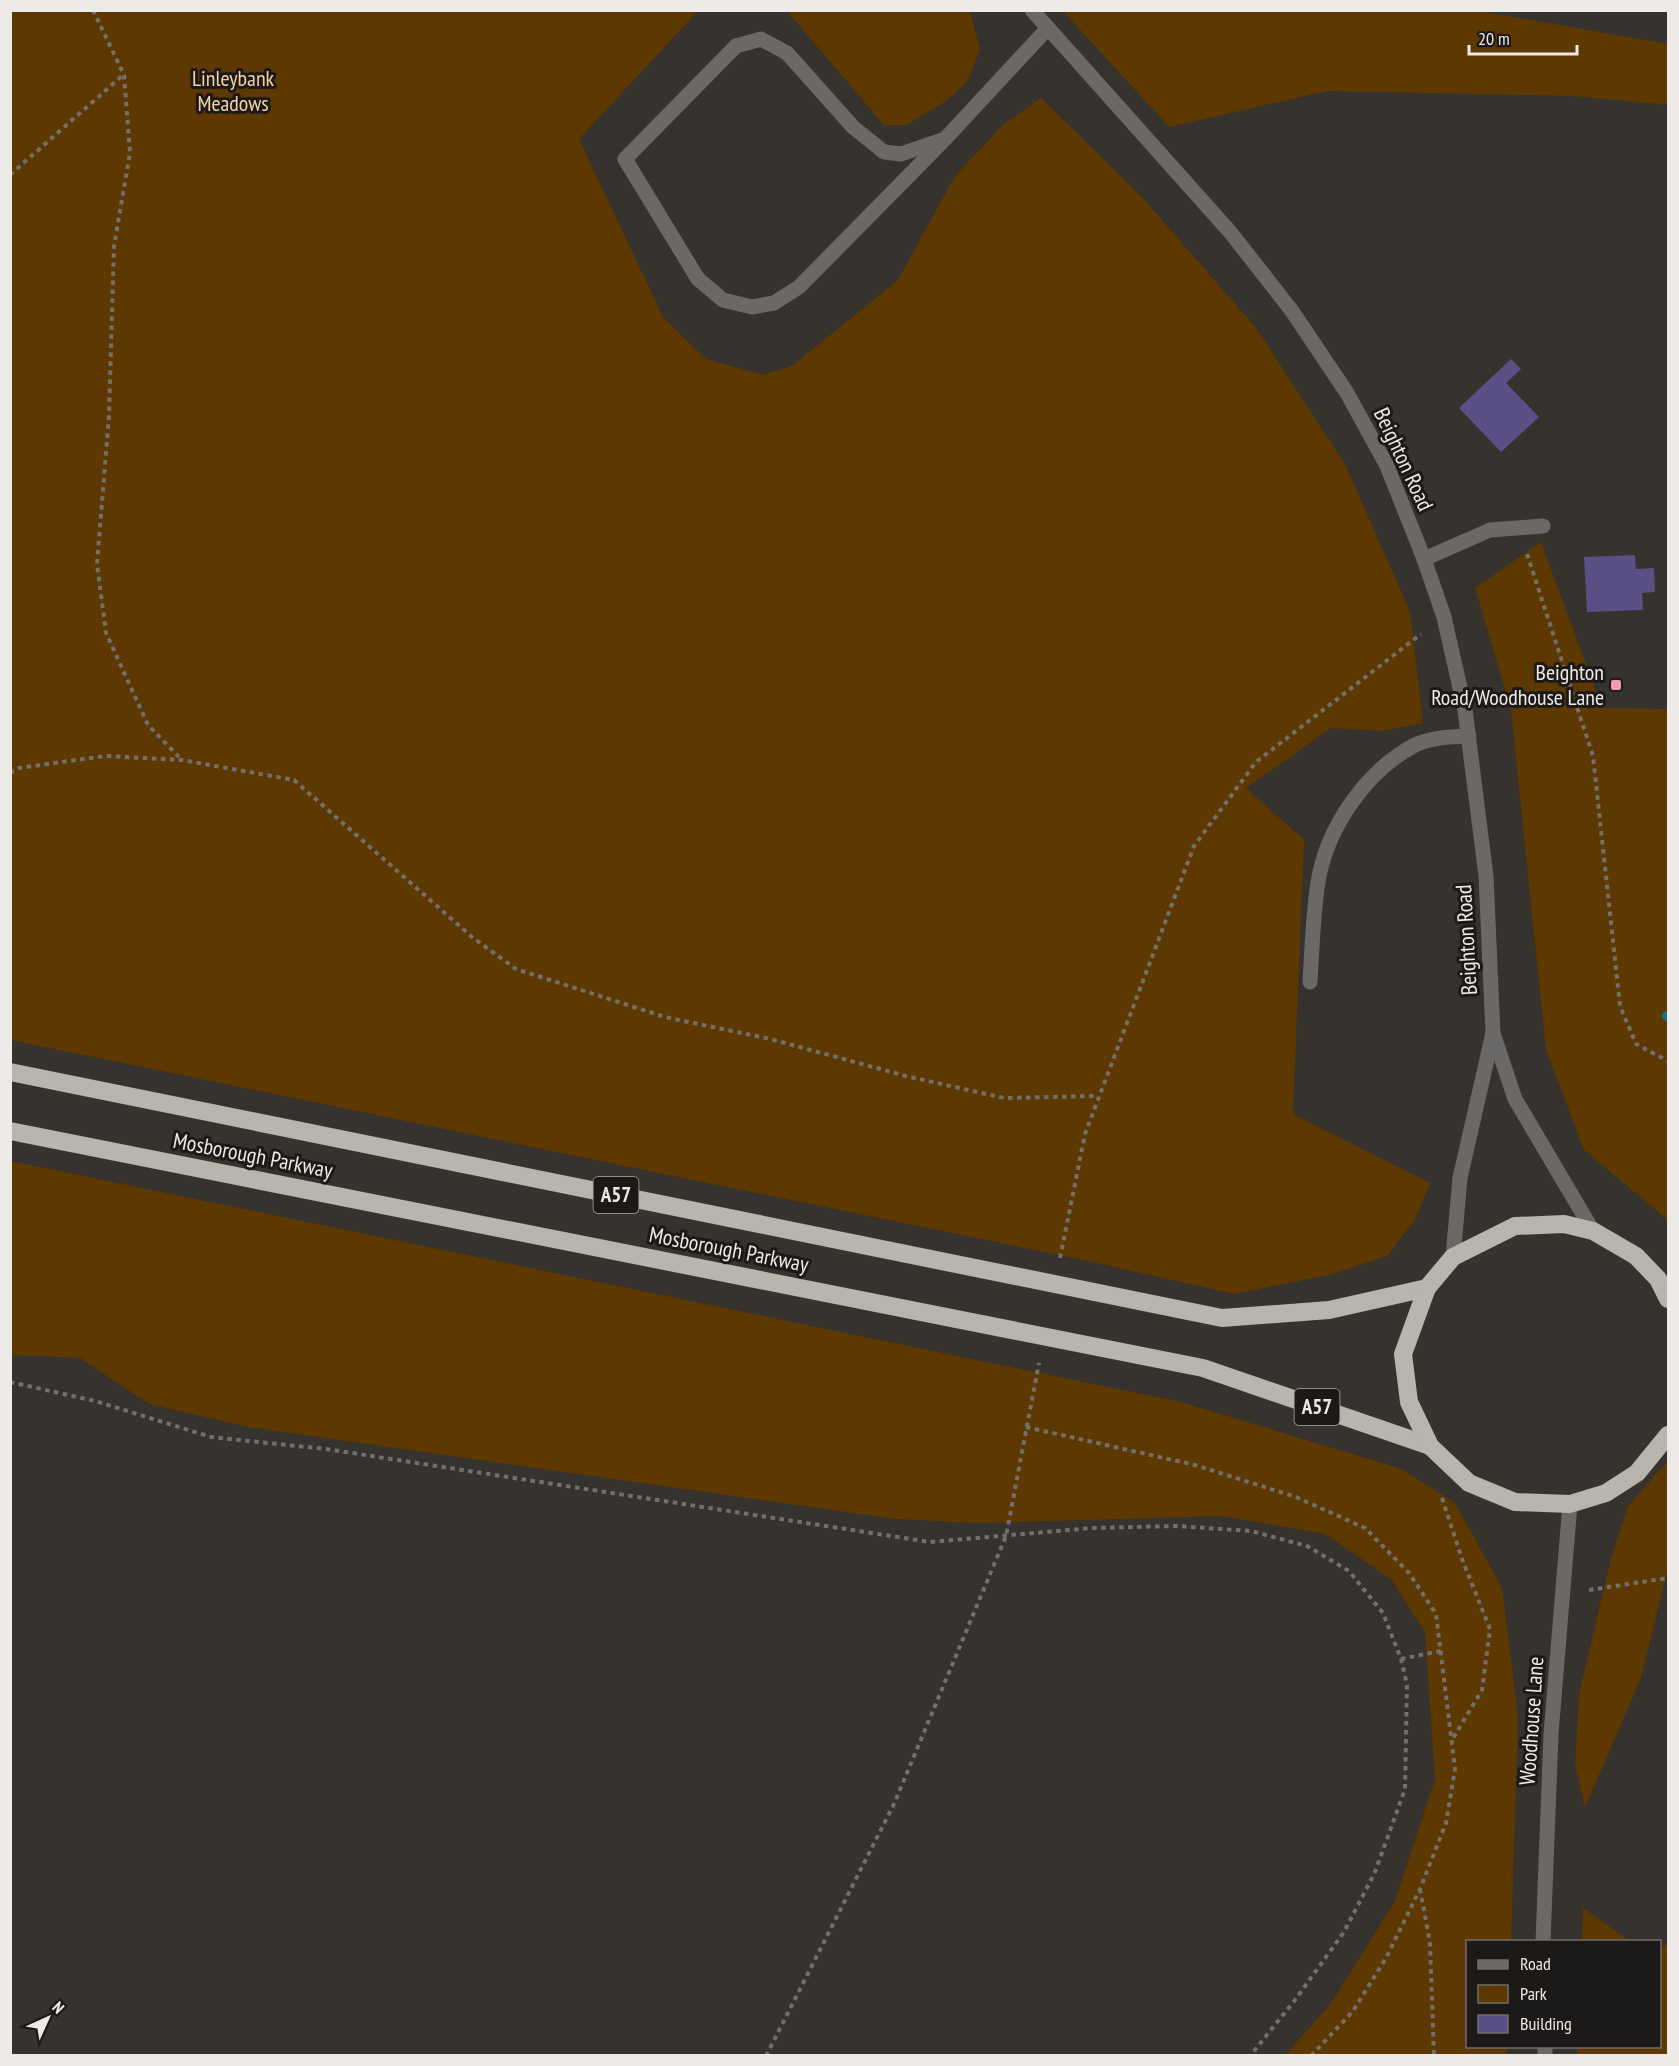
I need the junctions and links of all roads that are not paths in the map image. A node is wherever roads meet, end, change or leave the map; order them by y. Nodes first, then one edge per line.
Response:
1 (1032, 10) edge
2 (1048, 28) junction
3 (945, 140) junction
4 (1542, 526) dead end
5 (1424, 558) junction
6 (1469, 736) junction
7 (1310, 982) dead end
8 (1493, 1033) junction
9 (10, 1072) edge
10 (10, 1131) edge
11 (1593, 1231) junction
12 (1453, 1257) junction
13 (1663, 1281) edge
14 (1426, 1288) junction
15 (1668, 1299) edge
16 (1668, 1435) edge
17 (1433, 1449) junction
18 (1570, 1504) junction
19 (1543, 1940) edge

1 - 2 street, Beighton Road
2 - 3 street
2 - 5 street, Beighton Road
3 - 3 street
4 - 5 street
5 - 6 street, Beighton Road
6 - 7 street
6 - 8 street, Beighton Road
8 - 11 street, Beighton Road
8 - 12 street, Beighton Road
9 - 14 highway, Mosborough Parkway / A57
10 - 17 highway, Mosborough Parkway / A57
11 - 12 highway
11 - 13 highway
12 - 14 highway
13 - 15 highway
14 - 17 highway
16 - 18 highway
17 - 18 highway
18 - 19 street, Woodhouse Lane

